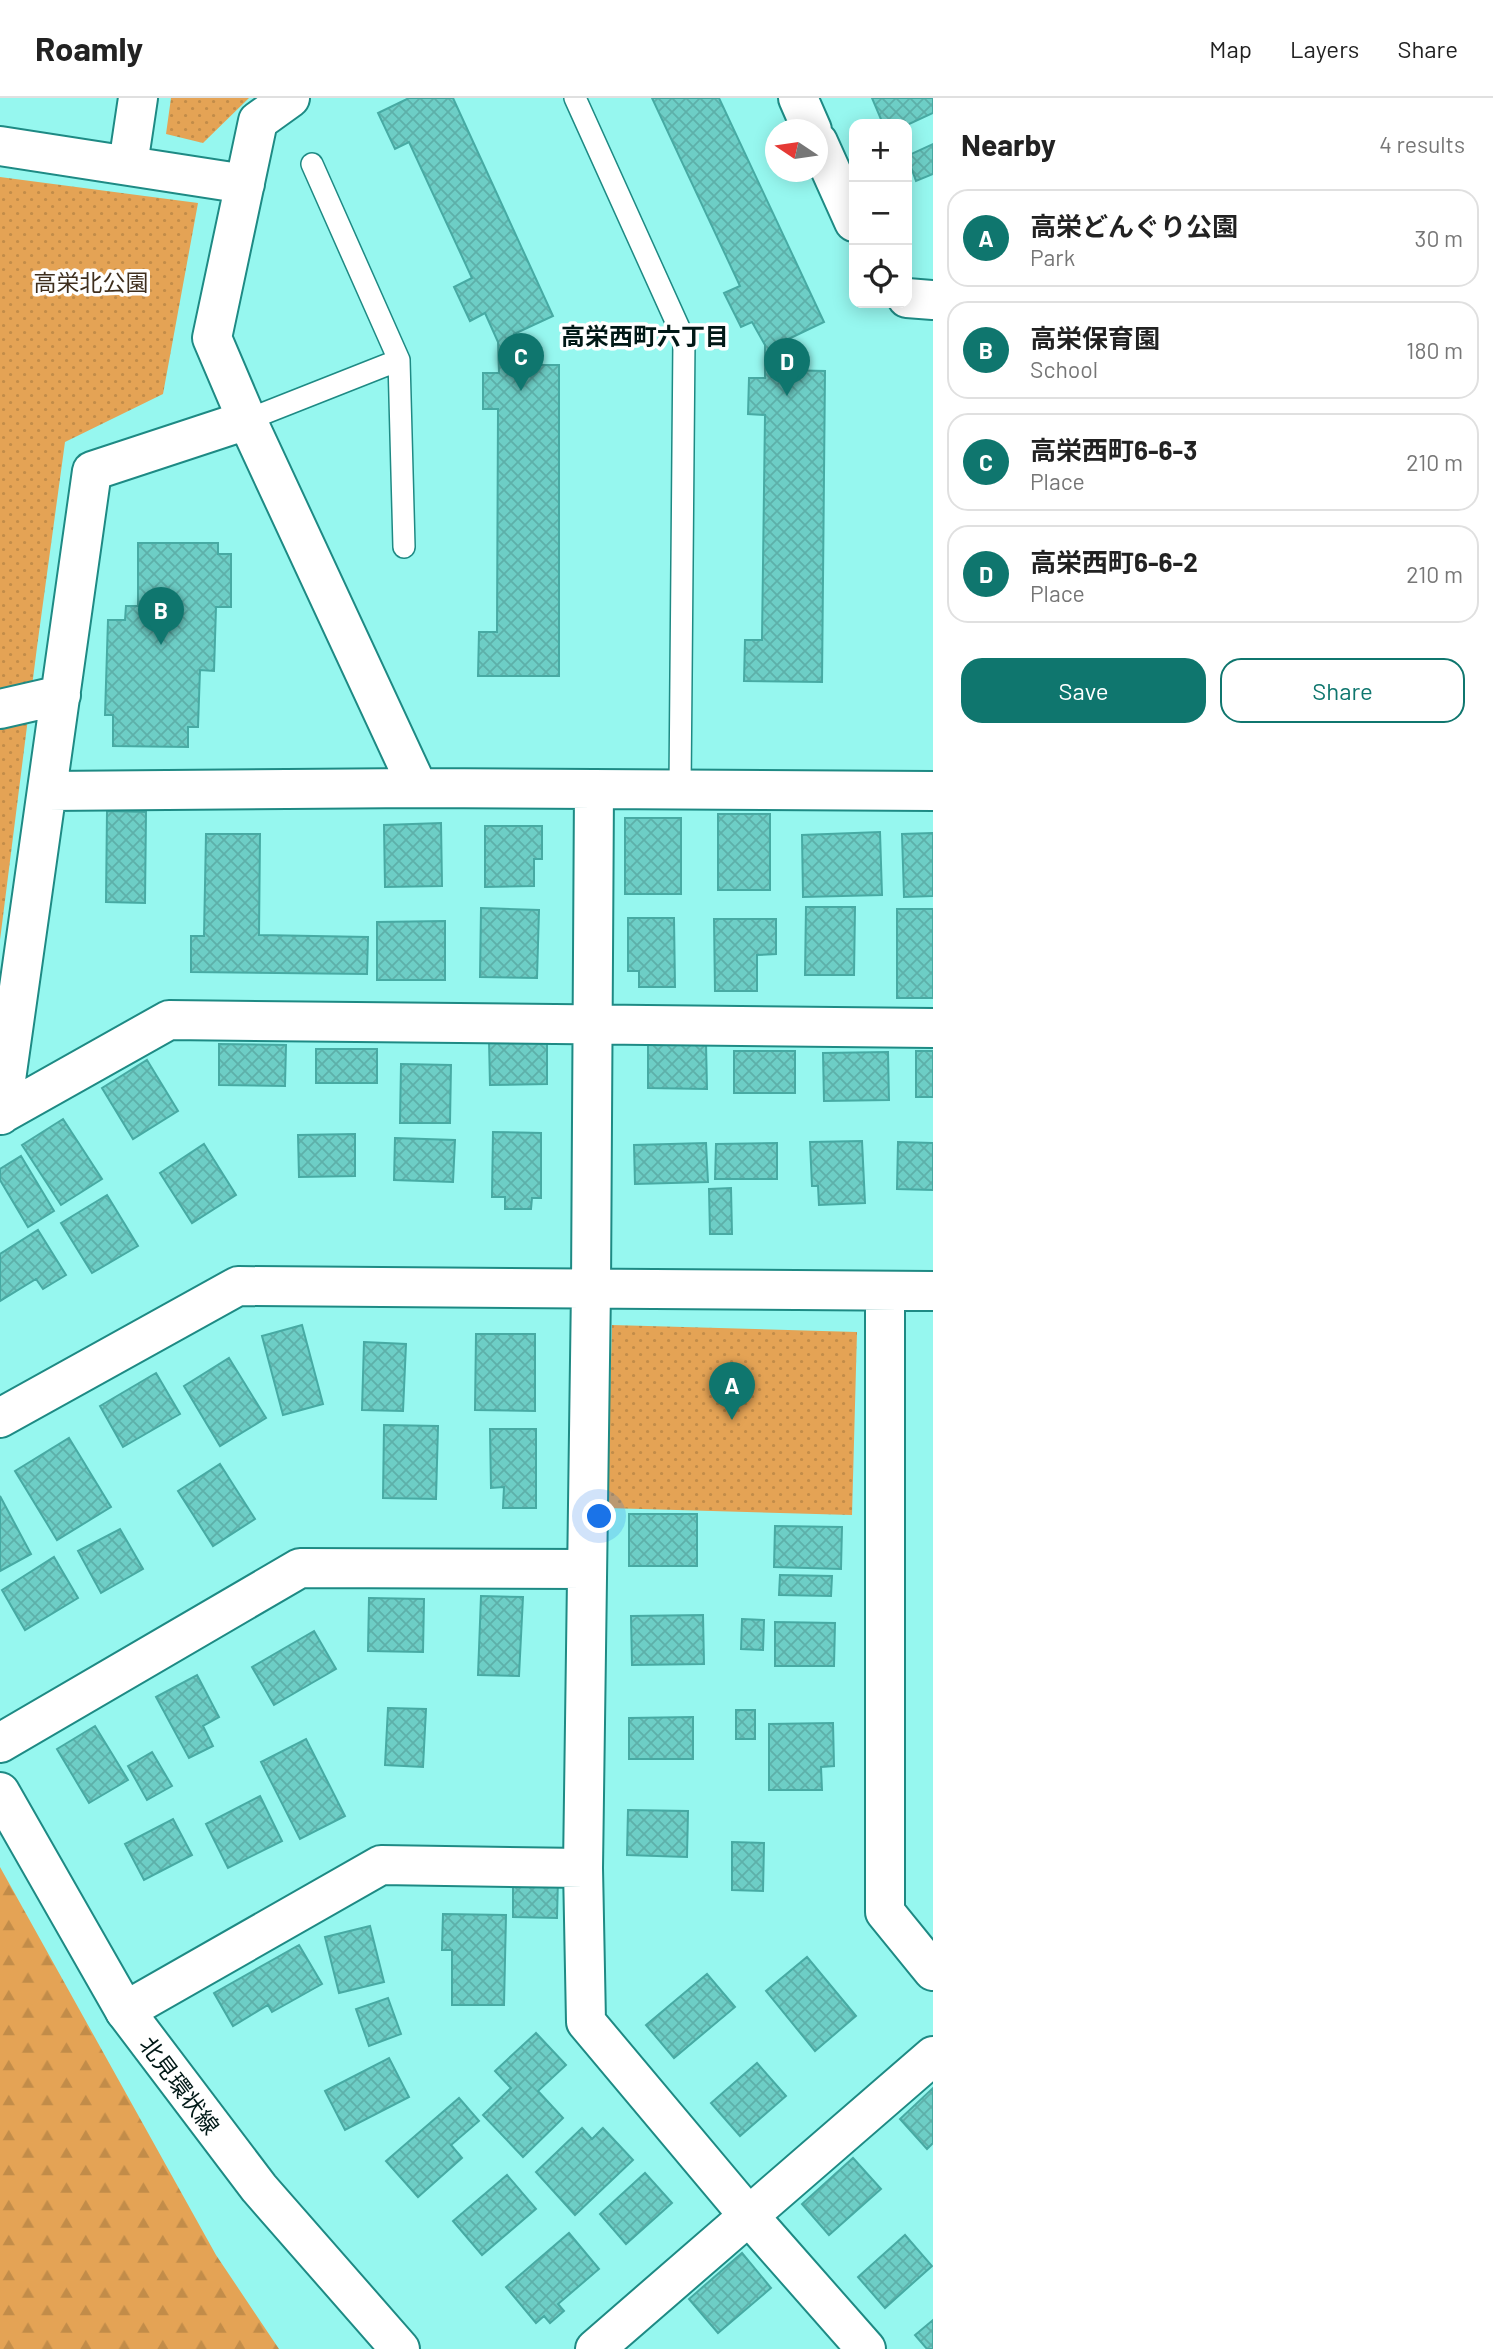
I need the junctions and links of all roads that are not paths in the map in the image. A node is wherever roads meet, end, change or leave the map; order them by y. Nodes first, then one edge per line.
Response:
1 (138, 98) edge
2 (290, 98) edge
3 (575, 98) edge
4 (797, 98) edge
5 (807, 119) edge
6 (0, 146) edge
7 (312, 164) dead end
8 (128, 165) junction
9 (828, 166) edge
10 (245, 184) junction
11 (849, 211) edge
12 (912, 298) edge
13 (933, 300) edge
14 (400, 360) junction
15 (247, 420) junction
16 (404, 547) dead end
17 (61, 695) junction
18 (0, 709) edge
19 (418, 788) junction
20 (594, 789) junction
21 (680, 789) junction
22 (48, 791) junction
23 (933, 792) edge
24 (593, 1023) junction
25 (933, 1028) edge
26 (1, 1115) edge
27 (591, 1288) junction
28 (885, 1291) junction
29 (933, 1291) edge
30 (0, 1418) edge
31 (587, 1569) junction
32 (0, 1743) edge
33 (0, 1793) edge
34 (583, 1868) junction
35 (933, 1971) edge
36 (125, 2011) junction
37 (933, 2056) edge
38 (748, 2215) junction
39 (400, 2349) edge
40 (595, 2349) edge
41 (866, 2349) edge

1 - 8 street
2 - 10 street
3 - 21 lane
4 - 5 street
6 - 8 street
7 - 14 lane
8 - 10 street
9 - 11 street
10 - 15 street
12 - 13 street
14 - 15 lane
14 - 16 lane
15 - 17 street
15 - 19 street
17 - 18 street
17 - 22 street
19 - 20 street
19 - 22 street
20 - 21 street
20 - 24 street
21 - 23 street
22 - 26 street
24 - 25 street
24 - 26 street
24 - 27 street
27 - 28 street
27 - 30 street
27 - 31 street
28 - 29 street
28 - 35 street
31 - 32 street
31 - 34 street
33 - 36 street, 北見環状線
34 - 36 street
34 - 38 street
36 - 39 street, 北見環状線
37 - 38 street
38 - 40 street
38 - 41 street

